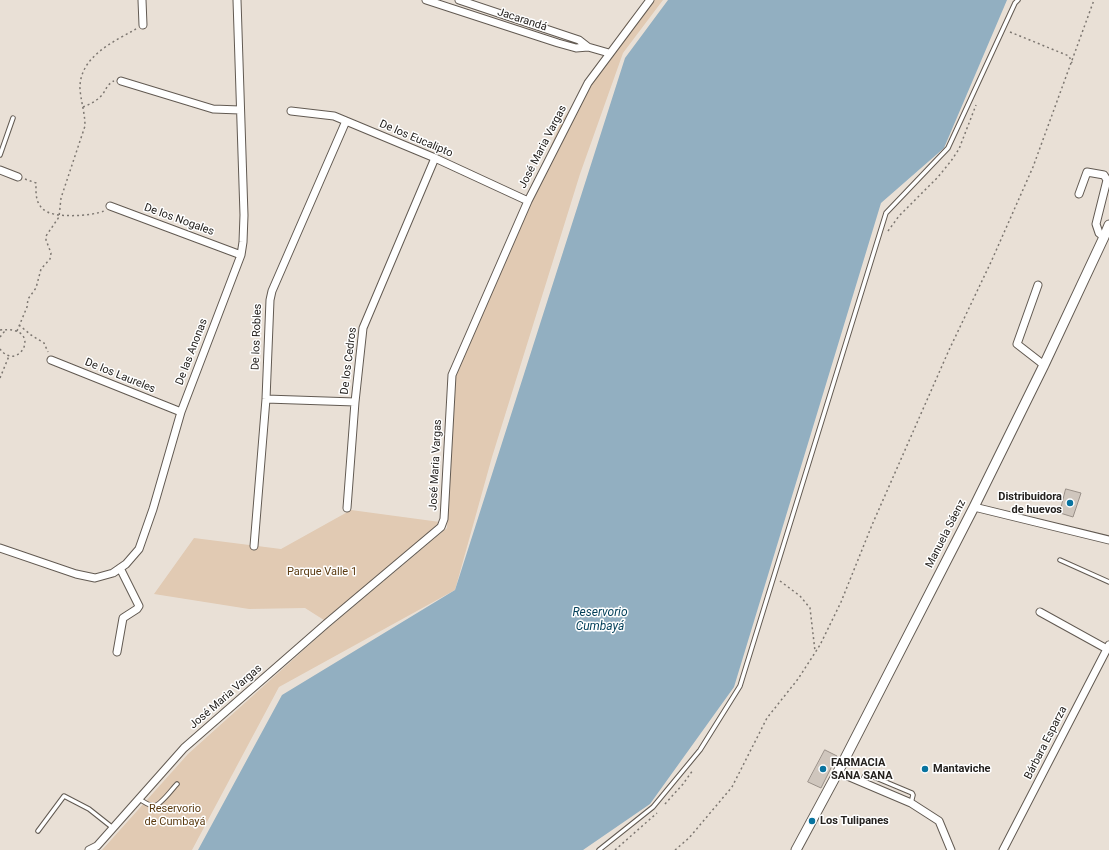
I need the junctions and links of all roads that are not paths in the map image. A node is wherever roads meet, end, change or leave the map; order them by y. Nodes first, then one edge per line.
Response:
1 (142, 0) edge
2 (426, 0) edge
3 (650, 0) edge
4 (1018, 0) edge
5 (462, 1) edge
6 (238, 2) edge
7 (461, 12) junction
8 (143, 25) road end
9 (588, 47) junction
10 (609, 53) junction
11 (121, 81) road end
12 (240, 110) junction
13 (291, 111) dead end
14 (13, 118) dead end
15 (346, 121) junction
16 (0, 154) edge
17 (435, 158) junction
18 (0, 170) edge
19 (18, 177) road end
20 (1079, 194) dead end
21 (528, 202) junction
22 (110, 206) road end
23 (1109, 225) edge
24 (1104, 237) junction
25 (240, 255) junction
26 (1038, 285) dead end
27 (52, 360) road end
28 (1044, 365) junction
29 (266, 400) junction
30 (355, 402) junction
31 (181, 412) junction
32 (974, 507) junction
33 (347, 508) dead end
34 (1109, 540) edge
35 (254, 546) dead end
36 (0, 548) edge
37 (1060, 560) dead end
38 (120, 568) junction
39 (1109, 582) edge
40 (1040, 612) dead end
41 (1108, 647) edge
42 (117, 652) dead end
43 (838, 772) junction
44 (177, 784) dead end
45 (138, 798) junction
46 (113, 828) junction
47 (38, 831) dead end
48 (89, 850) edge
49 (599, 850) edge
50 (796, 850) edge
51 (951, 850) edge
52 (1003, 850) edge

1 - 8 street
2 - 7 street, Jacarandá
3 - 10 street, José Maria Vargas
4 - 49 lane
5 - 7 street
5 - 9 street, Jacarandá
6 - 12 street, De las Anonas
7 - 9 street, Jacarandá
9 - 10 street, Jacarandá
10 - 21 street, José Maria Vargas
11 - 12 street
12 - 25 street, De las Anonas
13 - 15 street, De los Eucalipto
14 - 16 lane
15 - 17 street, De los Eucalipto
15 - 29 street, De los Robles
17 - 21 street, De los Eucalipto
17 - 30 street, De los Cedros
18 - 19 street
20 - 24 street
21 - 45 street, José Maria Vargas
22 - 25 street, De los Nogales
23 - 24 street, Manuela Sáenz
24 - 28 street, Manuela Sáenz
25 - 31 street, De las Anonas
26 - 28 street
27 - 31 street, De los Laureles
28 - 32 street, Manuela Sáenz
29 - 30 street
29 - 35 street, De los Robles
30 - 33 street, De los Cedros
31 - 38 street, De las Anonas
32 - 34 street
32 - 43 street, Manuela Sáenz
36 - 38 street, De las Anonas
37 - 39 lane
38 - 42 street
40 - 41 street
41 - 52 street, Bárbara Esparza
43 - 50 street, Manuela Sáenz
43 - 51 street
44 - 45 lane
45 - 46 street, José Maria Vargas
46 - 47 lane
46 - 48 street, José Maria Vargas

